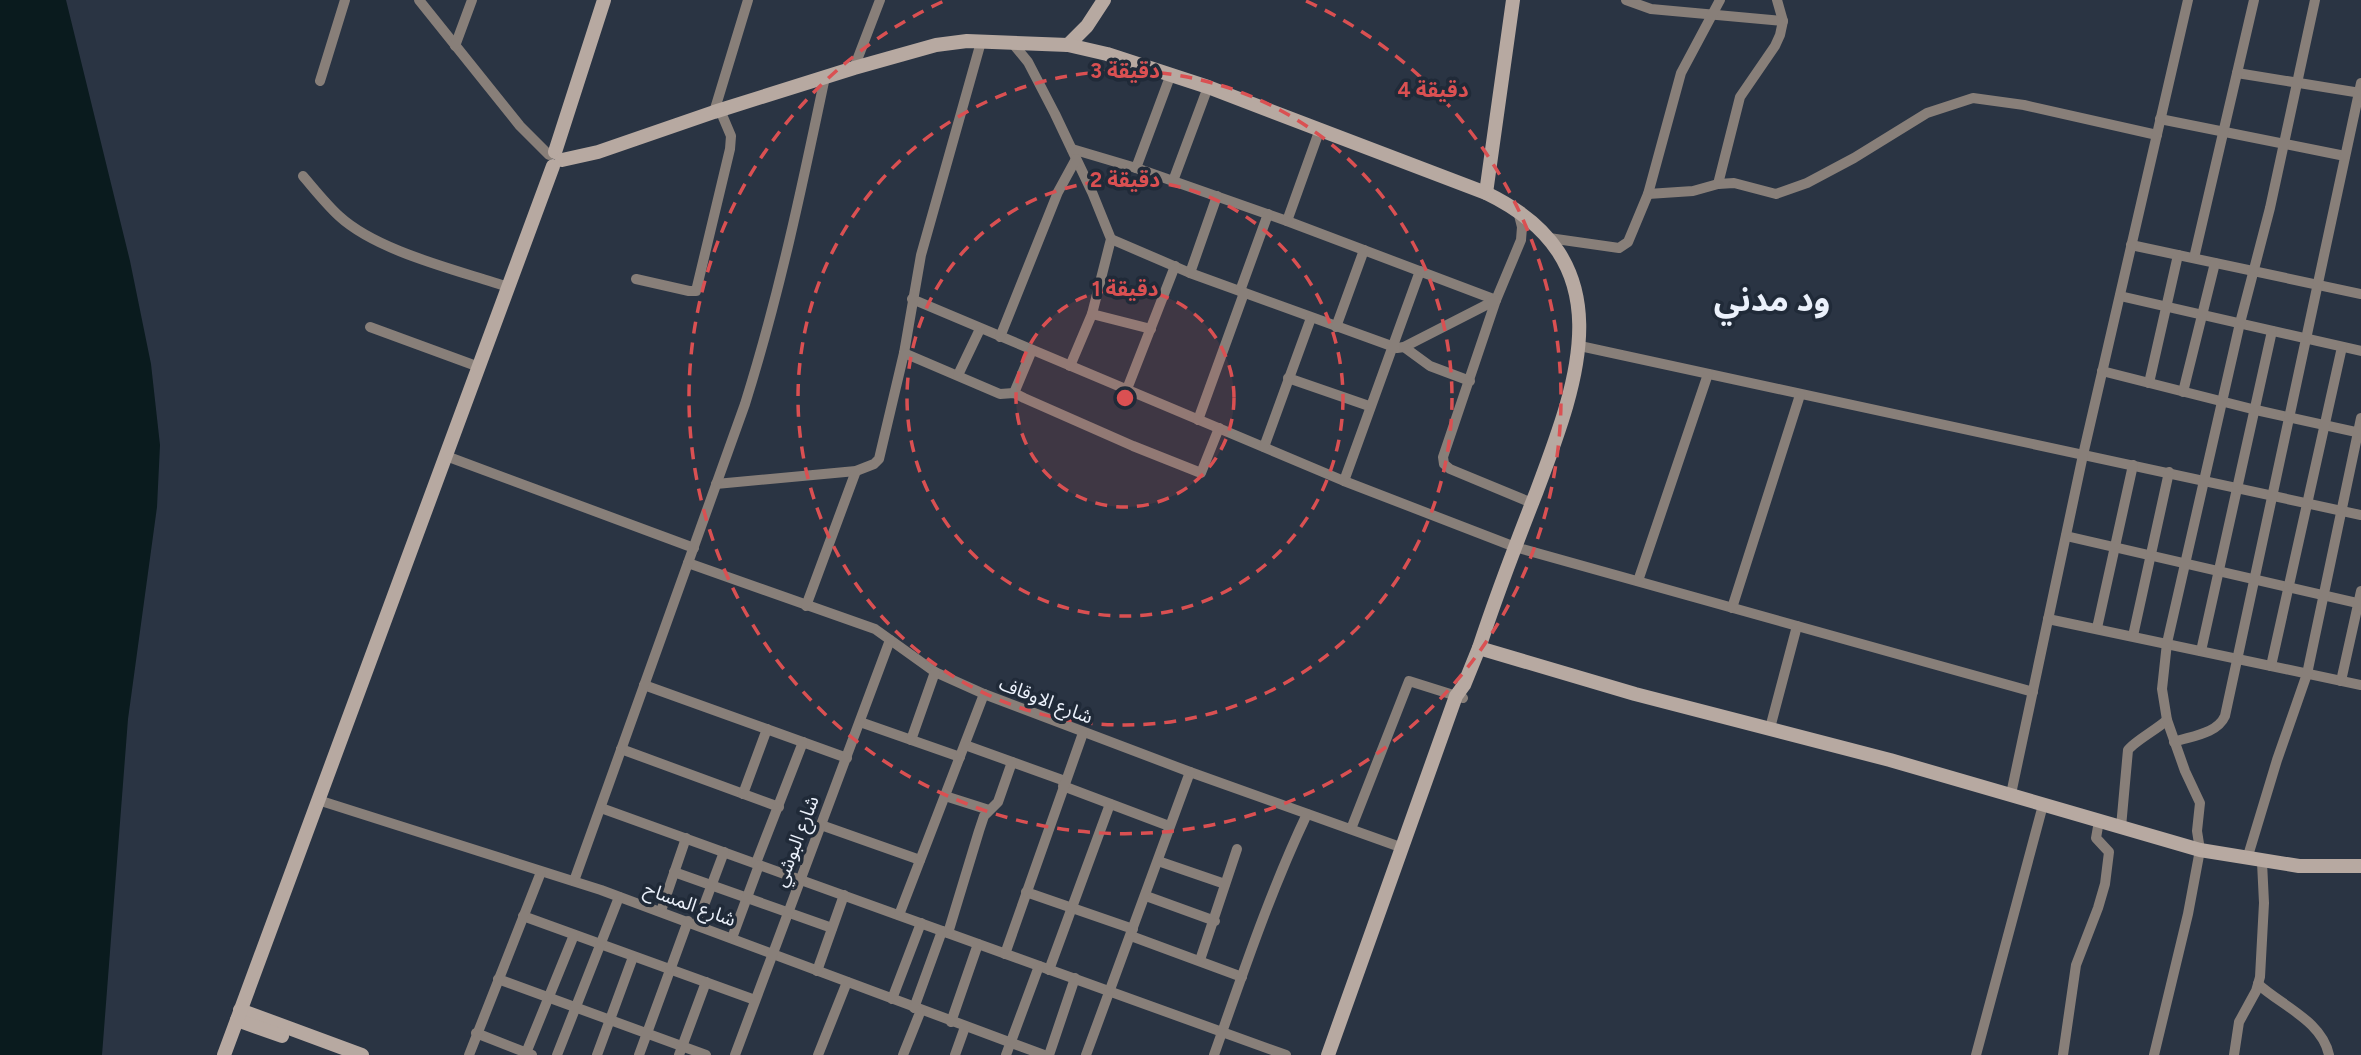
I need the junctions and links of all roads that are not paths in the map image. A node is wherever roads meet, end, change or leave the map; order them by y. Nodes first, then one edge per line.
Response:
1 (345, 0) edge
2 (419, 0) edge
3 (472, 0) edge
4 (604, 0) edge
5 (748, 0) edge
6 (880, 0) edge
7 (1104, 0) edge
8 (1513, 0) edge
9 (1626, 0) edge
10 (1720, 0) edge
11 (1777, 0) edge
12 (2188, 0) edge
13 (2254, 0) edge
14 (2315, 0) edge
15 (1712, 17) junction
16 (1783, 21) junction
17 (981, 42) junction
18 (1014, 45) junction
19 (455, 46) junction
20 (1069, 46) junction
21 (854, 68) junction
22 (2237, 73) junction
23 (1171, 74) junction
24 (825, 77) junction
25 (320, 81) dead end
26 (2298, 83) junction
27 (1209, 87) junction
28 (2360, 90) edge
29 (717, 111) junction
30 (2160, 119) junction
31 (1320, 129) junction
32 (2224, 132) junction
33 (2157, 135) junction
34 (2284, 143) junction
35 (2361, 148) edge
36 (2346, 150) junction
37 (1074, 154) junction
38 (555, 158) junction
39 (1136, 168) junction
40 (303, 176) dead end
41 (1173, 181) junction
42 (1718, 184) junction
43 (1486, 193) junction
44 (1648, 194) junction
45 (1217, 196) junction
46 (1517, 211) junction
47 (1268, 214) junction
48 (1287, 221) junction
49 (1549, 238) junction
50 (1111, 239) junction
51 (2132, 245) junction
52 (1364, 250) junction
53 (2178, 255) junction
54 (2194, 258) junction
55 (2214, 263) junction
56 (1175, 266) junction
57 (1420, 271) junction
58 (2255, 271) junction
59 (1190, 273) junction
60 (636, 279) dead end
61 (2319, 285) junction
62 (508, 288) junction
63 (1242, 292) junction
64 (2361, 294) edge
65 (2120, 296) junction
66 (912, 299) junction
67 (1496, 300) junction
68 (2165, 307) junction
69 (1092, 314) junction
70 (2201, 315) junction
71 (1311, 318) junction
72 (2240, 323) junction
73 (370, 327) dead end
74 (1336, 327) junction
75 (980, 329) junction
76 (1151, 329) junction
77 (2272, 331) junction
78 (1000, 337) junction
79 (2306, 338) junction
80 (1580, 346) junction
81 (1398, 347) junction
82 (2342, 347) junction
83 (1032, 350) junction
84 (2361, 351) edge
85 (904, 353) junction
86 (1070, 366) junction
87 (479, 367) junction
88 (2102, 371) junction
89 (1708, 373) junction
90 (958, 375) junction
91 (1288, 378) junction
92 (1470, 381) junction
93 (2149, 383) junction
94 (1126, 389) junction
95 (2183, 391) junction
96 (1014, 394) junction
97 (1800, 395) junction
98 (2222, 402) junction
99 (1369, 406) junction
100 (2256, 410) junction
101 (2290, 418) junction
102 (2361, 418) edge
103 (1198, 419) junction
104 (2324, 425) junction
105 (1219, 428) junction
106 (2359, 433) edge
107 (1264, 447) junction
108 (2083, 455) junction
109 (446, 456) junction
110 (2133, 465) junction
111 (856, 471) junction
112 (2169, 472) junction
113 (2204, 480) junction
114 (1344, 481) junction
115 (716, 484) junction
116 (2239, 488) junction
117 (2273, 495) junction
118 (1531, 503) junction
119 (2307, 503) junction
120 (2342, 511) junction
121 (2361, 515) edge
122 (2066, 536) junction
123 (1515, 547) junction
124 (694, 548) junction
125 (2115, 548) junction
126 (2149, 556) junction
127 (688, 563) junction
128 (2185, 564) junction
129 (2220, 572) junction
130 (2254, 580) junction
131 (1638, 581) junction
132 (2288, 587) junction
133 (2361, 591) edge
134 (2324, 596) junction
135 (2360, 604) edge
136 (806, 606) junction
137 (1731, 608) junction
138 (2048, 619) junction
139 (1797, 626) junction
140 (2097, 628) junction
141 (2133, 636) junction
142 (890, 640) junction
143 (2167, 643) junction
144 (1479, 648) junction
145 (2201, 651) junction
146 (2238, 659) junction
147 (2271, 666) junction
148 (935, 672) junction
149 (2307, 674) junction
150 (2341, 681) junction
151 (645, 685) junction
152 (2361, 685) edge
153 (2033, 692) junction
154 (1461, 693) junction
155 (984, 694) junction
156 (2167, 720) junction
157 (860, 722) junction
158 (1770, 728) junction
159 (767, 729) junction
160 (1083, 733) junction
161 (911, 740) junction
162 (803, 742) junction
163 (2174, 742) junction
164 (964, 745) junction
165 (621, 749) junction
166 (960, 757) junction
167 (847, 758) junction
168 (1012, 762) junction
169 (1190, 772) junction
170 (1064, 784) junction
171 (743, 794) junction
172 (2011, 794) junction
173 (945, 796) junction
174 (318, 800) junction
175 (1110, 804) junction
176 (2043, 804) junction
177 (779, 807) junction
178 (601, 808) junction
179 (989, 810) junction
180 (1307, 814) junction
181 (2099, 821) junction
182 (821, 825) junction
183 (1169, 826) junction
184 (2121, 827) junction
185 (1351, 829) junction
186 (686, 838) junction
187 (1403, 848) junction
188 (1237, 849) dead end
189 (2200, 850) junction
190 (724, 852) junction
191 (920, 860) junction
192 (1158, 860) junction
193 (2254, 860) junction
194 (758, 864) junction
195 (2361, 866) edge
196 (541, 872) junction
197 (674, 872) junction
198 (800, 879) junction
199 (574, 881) junction
200 (1225, 884) junction
201 (711, 885) junction
202 (1026, 892) junction
203 (844, 895) junction
204 (1146, 896) junction
205 (620, 897) junction
206 (747, 898) junction
207 (1073, 908) junction
208 (1385, 909) junction
209 (661, 911) junction
210 (788, 912) junction
211 (899, 915) junction
212 (523, 916) junction
213 (1214, 920) junction
214 (692, 923) junction
215 (921, 923) junction
216 (832, 928) junction
217 (945, 932) junction
218 (1132, 932) junction
219 (574, 935) junction
220 (732, 938) junction
221 (600, 944) junction
222 (978, 944) junction
223 (773, 953) junction
224 (1004, 954) junction
225 (1368, 956) junction
226 (634, 957) junction
227 (1200, 960) junction
228 (1044, 968) junction
229 (670, 969) junction
230 (817, 971) junction
231 (1242, 977) junction
232 (1075, 978) junction
233 (498, 979) junction
234 (706, 982) junction
235 (847, 982) junction
236 (2258, 984) junction
237 (1108, 990) junction
238 (548, 998) junction
239 (892, 999) junction
240 (755, 1000) junction
241 (575, 1008) junction
242 (917, 1009) junction
243 (238, 1015) junction
244 (611, 1020) junction
245 (951, 1022) junction
246 (965, 1027) junction
247 (1222, 1031) junction
248 (647, 1033) junction
249 (477, 1034) junction
250 (1011, 1043) junction
251 (681, 1051) edge
252 (529, 1054) edge
253 (223, 1055) edge
254 (335, 1055) edge
255 (362, 1055) edge
256 (469, 1055) edge
257 (557, 1055) edge
258 (597, 1055) edge
259 (639, 1055) edge
260 (706, 1055) edge
261 (735, 1055) edge
262 (818, 1055) edge
263 (903, 1055) edge
264 (955, 1055) edge
265 (1006, 1055) edge
266 (1046, 1055) edge
267 (1086, 1055) edge
268 (1214, 1055) edge
269 (1286, 1055) edge
270 (1328, 1055) edge
271 (1337, 1055) edge
272 (1976, 1055) edge
273 (2063, 1055) edge
274 (2154, 1055) edge
275 (2234, 1055) edge
276 (2329, 1055) edge

1 - 25 street
2 - 19 street
3 - 19 street
4 - 38 main road
5 - 29 street
6 - 21 street
7 - 20 main road
8 - 43 main road
9 - 15 street
10 - 15 street
11 - 16 street
12 - 30 street
13 - 22 street
14 - 26 street
15 - 16 street
15 - 44 street
16 - 42 street
17 - 18 main road
17 - 21 main road
17 - 66 street
18 - 20 main road
18 - 37 street
19 - 38 street
20 - 23 main road
21 - 24 main road
22 - 26 street
22 - 32 street
23 - 27 main road
23 - 39 street
24 - 29 main road
24 - 115 street
26 - 28 street
26 - 34 street
27 - 31 main road
27 - 41 street
28 - 36 street
29 - 38 main road
29 - 60 street
30 - 32 street
30 - 33 street
31 - 43 main road
31 - 48 street
32 - 34 street
32 - 54 street
33 - 42 street
33 - 51 street
34 - 36 street
34 - 58 street
35 - 36 street
36 - 61 street
37 - 39 street
37 - 50 street
37 - 78 street
38 - 62 main road
39 - 41 street
40 - 62 street
41 - 45 street
42 - 44 street
43 - 46 main road
44 - 49 street
45 - 47 street
45 - 59 street
46 - 49 main road
46 - 67 street
47 - 48 street
47 - 63 street
48 - 52 street
49 - 80 main road
50 - 56 street
50 - 69 street
51 - 53 street
51 - 65 street
52 - 57 street
52 - 74 street
53 - 54 street
53 - 68 street
54 - 55 street
55 - 58 street
55 - 70 street
56 - 59 street
56 - 76 street
57 - 67 street
57 - 81 street
58 - 61 street
58 - 72 street
59 - 63 street
61 - 64 street
61 - 79 street
62 - 87 main road
63 - 71 street
63 - 103 street
65 - 68 street
65 - 88 street
66 - 75 street
66 - 85 street
67 - 81 street
67 - 92 street
68 - 70 street
68 - 93 street
69 - 76 street
69 - 86 street
70 - 72 street
70 - 95 street
71 - 74 street
71 - 91 street
72 - 77 street
72 - 98 street
73 - 87 street
74 - 81 street
75 - 78 street
75 - 90 street
76 - 94 street
77 - 79 street
77 - 100 street
78 - 83 street
79 - 82 street
79 - 101 street
80 - 89 street
80 - 118 main road
81 - 92 street
81 - 99 street
82 - 84 street
82 - 104 street
83 - 86 street
83 - 96 street
85 - 90 street
85 - 111 street
86 - 94 street
87 - 109 main road
88 - 93 street
88 - 108 street
89 - 97 street
89 - 131 street
90 - 96 street
91 - 99 street
91 - 107 street
92 - 118 street
93 - 95 street
94 - 103 street
95 - 98 street
96 - 105 street
97 - 108 street
97 - 137 street
98 - 100 street
98 - 113 street
99 - 114 street
100 - 101 street
100 - 116 street
101 - 104 street
101 - 117 street
102 - 106 street
103 - 105 street
104 - 106 street
104 - 119 street
105 - 107 street
106 - 120 street
107 - 114 street
108 - 110 street
108 - 122 street
109 - 124 street
109 - 174 main road
110 - 112 street
110 - 125 street
111 - 115 street
111 - 136 street
112 - 113 street
112 - 126 street
113 - 116 street
113 - 128 street
114 - 123 street
115 - 124 street
116 - 117 street
116 - 129 street
117 - 119 street
117 - 130 street
118 - 123 main road
119 - 120 street
119 - 132 street
120 - 121 street
120 - 134 street
122 - 125 street
122 - 138 street
123 - 131 street
123 - 144 main road
124 - 127 street
125 - 126 street
125 - 140 street
126 - 128 street
126 - 141 street
127 - 136 street, شارع الاوقاف
127 - 151 street
128 - 129 street
128 - 143 street
129 - 130 street
129 - 145 street
130 - 132 street
130 - 146 street
131 - 137 street
132 - 134 street
132 - 147 street
133 - 135 street
134 - 135 street
134 - 149 street
135 - 150 street
136 - 142 street, شارع الاوقاف
137 - 139 street
138 - 140 street
138 - 153 street
139 - 153 street
139 - 158 street
140 - 141 street
141 - 143 street
142 - 148 street, شارع الاوقاف
142 - 157 street, شارع البوشي
143 - 145 street
143 - 156 street
144 - 154 main road
144 - 158 main road
145 - 146 street
146 - 147 street
146 - 163 street
147 - 149 street
148 - 155 street, شارع الاوقاف
148 - 161 street
149 - 150 street
149 - 193 street
150 - 152 street
151 - 159 street
151 - 165 street
153 - 172 street
154 - 185 street
154 - 187 main road
154 - 208 main road
155 - 160 street, شارع الاوقاف
155 - 164 street
156 - 163 street
156 - 184 street
157 - 161 street
157 - 167 street, شارع البوشي
158 - 172 main road
159 - 162 street
159 - 171 street
160 - 169 street, شارع الاوقاف
160 - 170 street
161 - 166 street
162 - 167 street
162 - 177 street
163 - 189 street
164 - 166 street
164 - 168 street
165 - 171 street
165 - 178 street
166 - 173 street
167 - 182 street, شارع البوشي
168 - 170 street
168 - 179 street
169 - 180 street, شارع الاوقاف
169 - 183 street
170 - 175 street
170 - 202 street
171 - 177 street
172 - 176 main road
173 - 179 street
173 - 191 street
174 - 196 street, شارع المساح
174 - 243 main road
175 - 183 street
175 - 207 street
176 - 181 main road
176 - 272 street
177 - 194 street
178 - 186 street
178 - 199 street
179 - 217 street
180 - 185 street, شارع الاوقاف
180 - 231 street
181 - 184 main road
181 - 273 street
182 - 191 street
182 - 198 street, شارع البوشي
183 - 192 street
184 - 189 main road
185 - 187 street, شارع الاوقاف
186 - 190 street
186 - 197 street
187 - 208 main road
188 - 200 street
189 - 193 main road
189 - 274 street
190 - 194 street
190 - 201 street
191 - 211 street
192 - 200 street
192 - 204 street
193 - 195 main road
193 - 236 street
194 - 198 street
194 - 206 street
196 - 199 street, شارع المساح
196 - 212 street
197 - 201 street
197 - 209 street
198 - 203 street
198 - 210 street, شارع البوشي
199 - 205 street, شارع المساح
200 - 213 street
201 - 206 street
201 - 214 street
202 - 207 street
202 - 224 street
203 - 211 street
203 - 216 street
204 - 213 street
204 - 218 street
205 - 209 street, شارع المساح
205 - 221 street
206 - 210 street
206 - 220 street
207 - 218 street
207 - 228 street
208 - 225 main road
209 - 214 street, شارع المساح
210 - 216 street
210 - 223 street, شارع البوشي
211 - 215 street
212 - 219 street
212 - 233 street
213 - 227 street
214 - 220 street, شارع المساح
214 - 229 street
215 - 217 street
215 - 239 street
216 - 230 street
217 - 222 street
217 - 242 street
218 - 227 street
218 - 237 street
219 - 221 street
219 - 238 street
220 - 223 street, شارع المساح
221 - 226 street
221 - 241 street
222 - 224 street
222 - 245 street
223 - 230 street, شارع المساح
223 - 240 street, شارع البوشي
224 - 228 street
225 - 270 main road
225 - 271 main road
226 - 229 street
226 - 244 street
227 - 231 street
228 - 232 street
228 - 250 street
229 - 234 street
229 - 248 street
230 - 235 street, شارع المساح
231 - 247 street
232 - 237 street
232 - 266 street
233 - 238 street
233 - 249 street
234 - 240 street
234 - 251 street
235 - 239 street, شارع المساح
235 - 262 street
236 - 275 street
236 - 276 street
237 - 247 street
237 - 267 street
238 - 241 street
238 - 252 street
239 - 242 street, شارع المساح
240 - 261 street, شارع البوشي
241 - 244 street
241 - 257 street
242 - 245 street, شارع المساح
242 - 263 street
243 - 253 main road
243 - 254 main road
243 - 255 main road
244 - 248 street
244 - 258 street
245 - 246 street, شارع المساح
246 - 250 street, شارع المساح
246 - 264 street
247 - 268 street
247 - 269 street
248 - 251 street
248 - 259 street
249 - 252 street
249 - 256 street
250 - 265 street
250 - 266 street, شارع المساح
251 - 260 street

